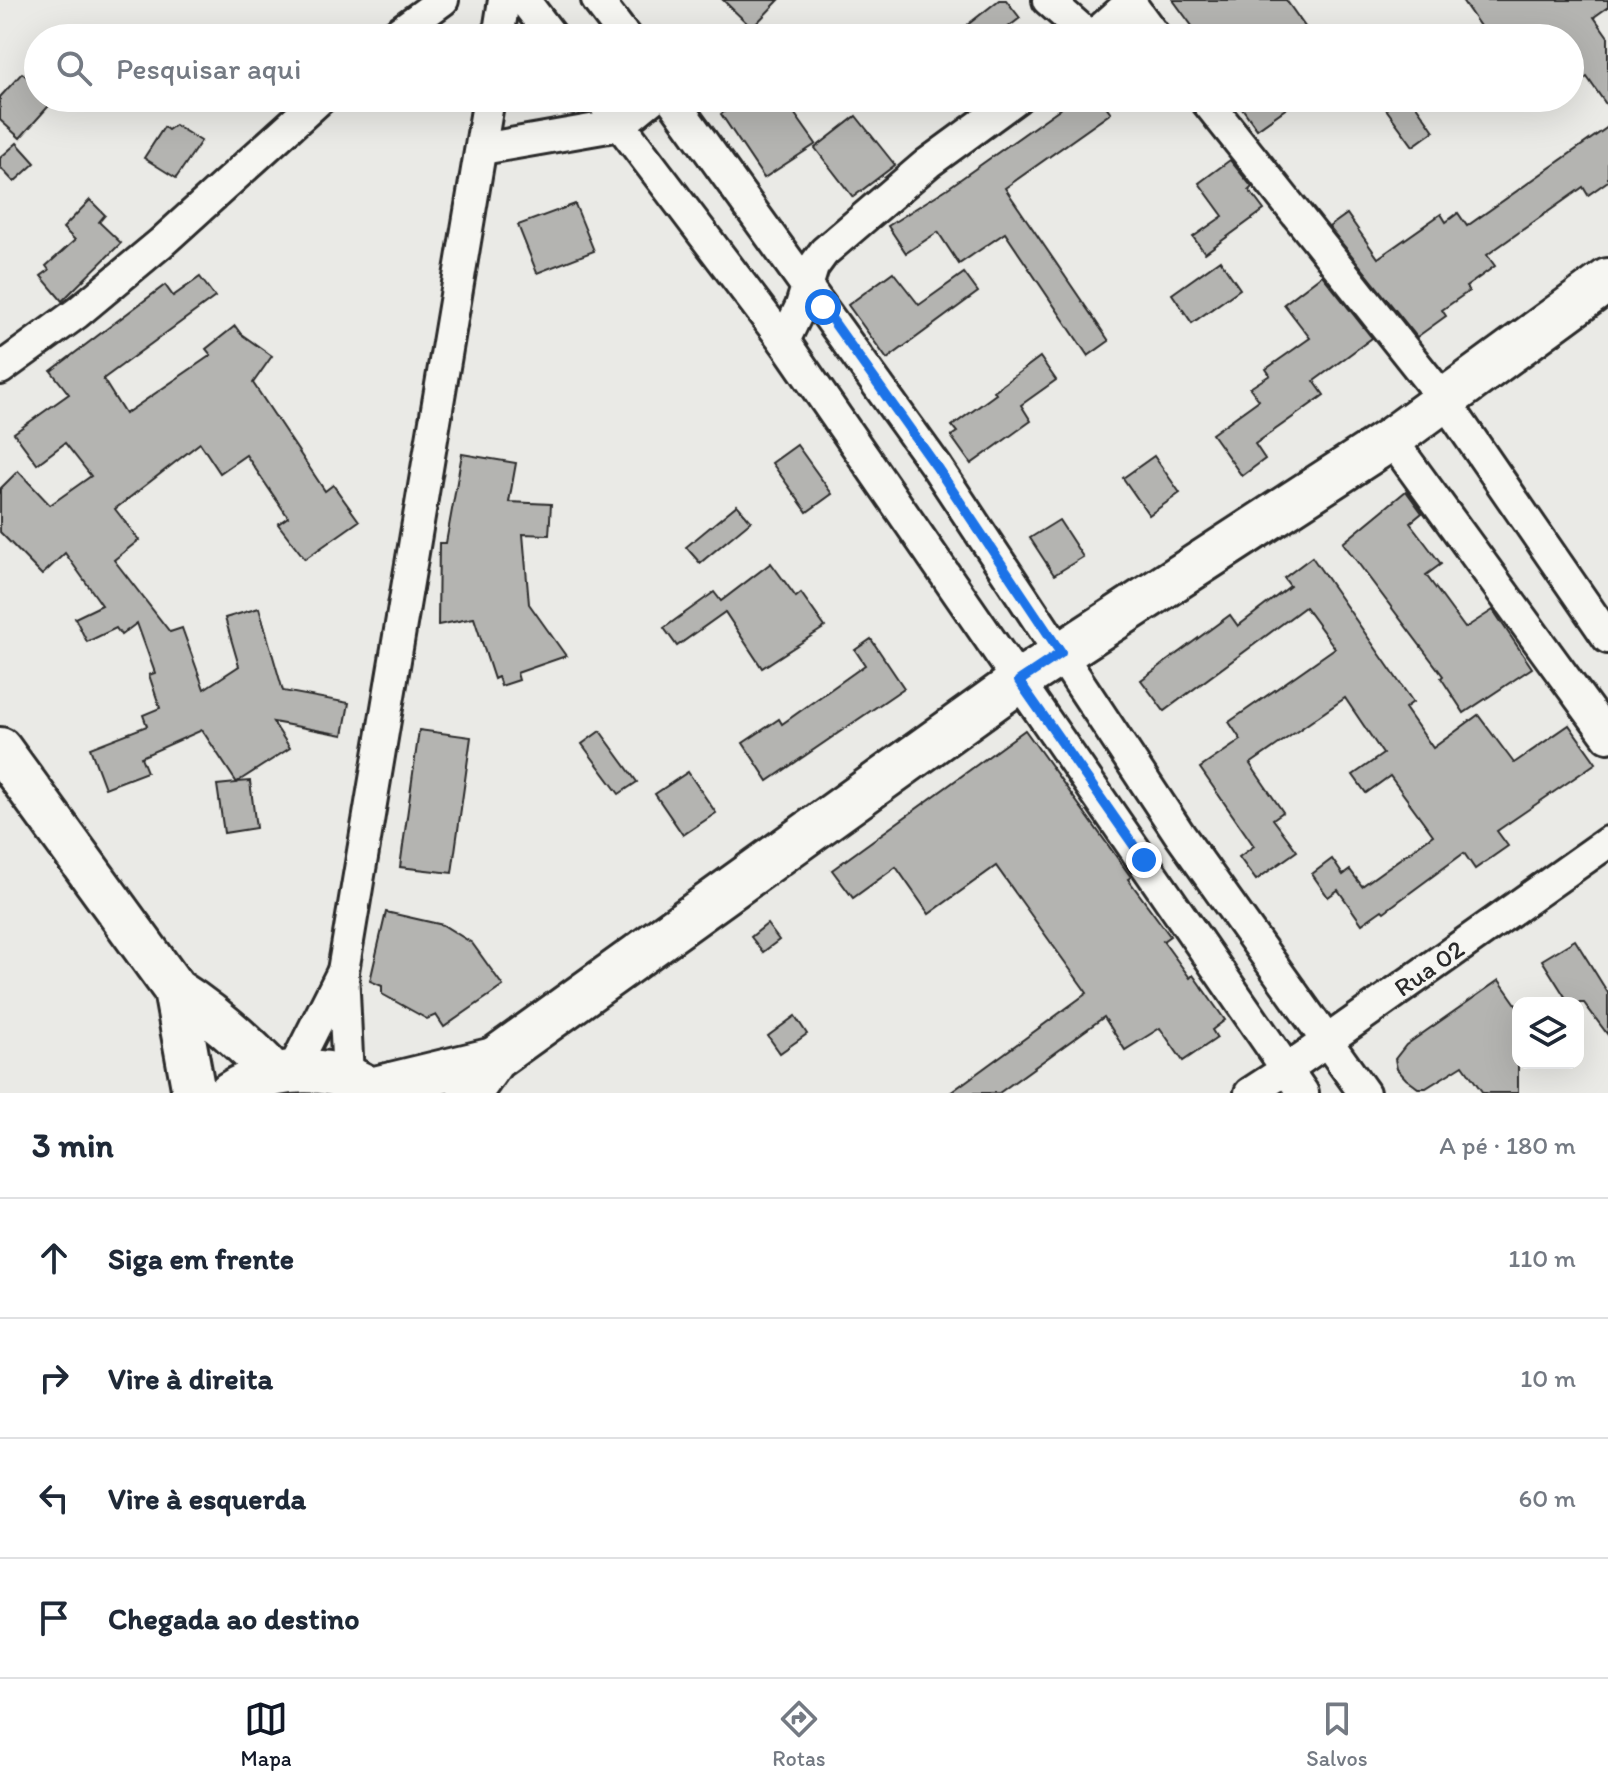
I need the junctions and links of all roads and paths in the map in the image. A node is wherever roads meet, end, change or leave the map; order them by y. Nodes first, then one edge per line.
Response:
1 (443, 0) edge
2 (504, 0) edge
3 (524, 0) edge
4 (597, 0) edge
5 (1048, 0) edge
6 (1128, 2) edge
7 (410, 24) edge
8 (500, 24) edge
9 (542, 24) edge
10 (615, 24) edge
11 (1075, 24) edge
12 (1105, 24) edge
13 (1145, 24) edge
14 (306, 112) edge
15 (487, 112) edge
16 (610, 112) edge
17 (636, 112) edge
18 (681, 112) edge
19 (998, 112) edge
20 (1215, 112) edge
21 (620, 125) junction
22 (482, 149) junction
23 (1608, 280) edge
24 (807, 284) junction
25 (784, 341) junction
26 (0, 369) edge
27 (1445, 401) junction
28 (1391, 439) junction
29 (1608, 638) edge
30 (1061, 653) junction
31 (1019, 681) junction
32 (1608, 737) edge
33 (0, 749) edge
34 (1608, 842) edge
35 (343, 971) junction
36 (175, 990) junction
37 (1327, 1039) junction
38 (494, 1059) junction
39 (283, 1072) junction
40 (1295, 1081) edge
41 (365, 1087) edge
42 (194, 1093) edge
43 (230, 1093) edge
44 (470, 1093) edge
45 (1250, 1093) edge
46 (1364, 1093) edge

1 - 7 street
2 - 8 street
3 - 9 street
4 - 10 street
5 - 11 street
6 - 12 street
6 - 13 street
14 - 26 street
15 - 22 street
16 - 21 street
17 - 21 street
18 - 24 street
19 - 24 street
20 - 27 street
21 - 22 street
21 - 25 street
22 - 35 street
23 - 27 street
24 - 25 street
24 - 30 street
25 - 31 street
27 - 28 street
27 - 29 street
28 - 30 street
28 - 32 street
30 - 31 street
30 - 37 street
31 - 38 street
31 - 40 street
33 - 36 street
34 - 37 street, Rua 02
35 - 39 street
35 - 41 street
36 - 39 street
36 - 42 street
37 - 40 street, Rua 02
37 - 46 street
38 - 41 street
38 - 44 street
39 - 41 street
39 - 43 street
40 - 45 street, Rua 02

